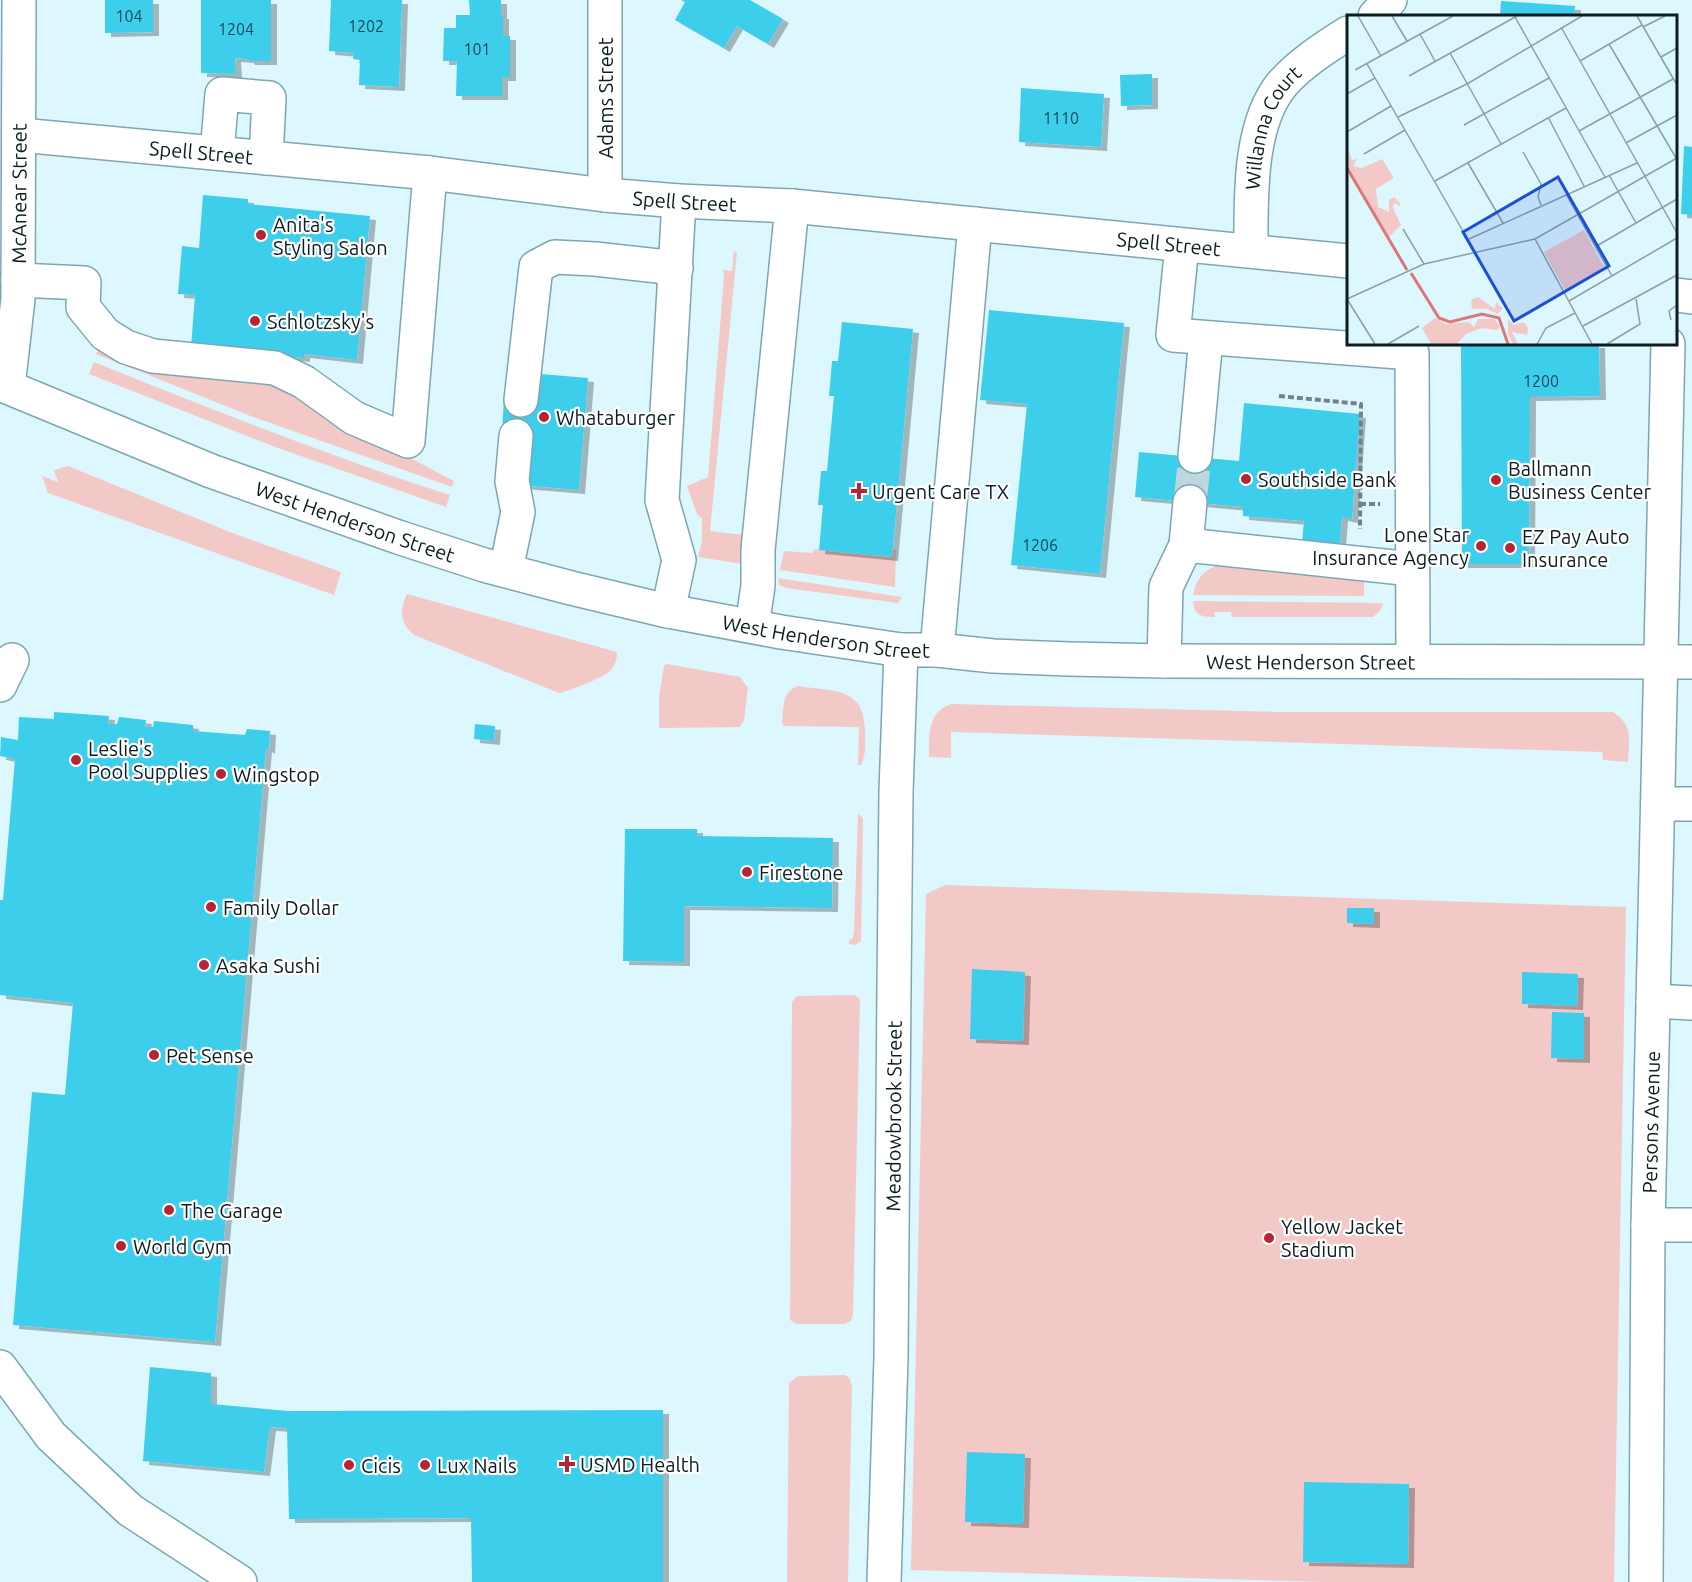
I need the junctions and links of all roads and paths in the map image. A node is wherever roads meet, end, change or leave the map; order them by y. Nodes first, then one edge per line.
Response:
1 (19, 0) edge
2 (605, 0) edge
3 (1390, 0) edge
4 (1376, 15) edge
5 (1347, 34) edge
6 (20, 135) junction
7 (217, 153) junction
8 (266, 158) junction
9 (430, 172) junction
10 (606, 195) junction
11 (679, 201) junction
12 (792, 206) junction
13 (975, 224) junction
14 (1182, 245) junction
15 (1251, 251) junction
16 (1347, 261) edge
17 (676, 268) junction
18 (18, 280) junction
19 (1677, 295) edge
20 (1692, 297) edge
21 (1206, 338) junction
22 (1668, 345) edge
23 (4, 385) edge
24 (1279, 396) dead end
25 (520, 400) dead end
26 (516, 436) dead end
27 (1195, 456) tunnel mouth
28 (1190, 502) tunnel mouth
29 (1359, 539) dead end
30 (1186, 544) junction
31 (1413, 569) junction
32 (506, 570) junction
33 (668, 611) junction
34 (752, 626) junction
35 (901, 650) junction
36 (937, 650) junction
37 (1164, 661) junction
38 (1413, 661) junction
39 (1676, 662) edge
40 (1658, 804) junction
41 (1692, 804) edge
42 (1653, 1001) junction
43 (1692, 1003) edge
44 (1648, 1225) junction
45 (1692, 1225) edge
46 (0, 1366) edge
47 (240, 1582) edge
48 (884, 1582) edge
49 (1646, 1582) edge

1 - 6 street, McAnear Street
2 - 10 street, Adams Street
3 - 4 street
5 - 15 street, Willanna Court
6 - 7 street, Spell Street
6 - 18 street, McAnear Street
7 - 8 street, Spell Street
7 - 8 street
8 - 9 street, Spell Street
9 - 10 street, Spell Street
9 - 18 street
10 - 11 street, Spell Street
11 - 12 street, Spell Street
11 - 17 street
12 - 13 street, Spell Street
12 - 34 street
13 - 14 street, Spell Street
13 - 36 street
14 - 15 street, Spell Street
14 - 21 street
15 - 16 street, Spell Street
17 - 25 street
17 - 33 street
18 - 23 street, McAnear Street
19 - 20 street
21 - 27 street
21 - 31 street
22 - 39 street, Persons Avenue
23 - 32 street, West Henderson Street
24 - 29 path
26 - 32 street
28 - 30 street
30 - 31 street
30 - 37 street
31 - 38 street
32 - 33 street, West Henderson Street
33 - 34 street, West Henderson Street
34 - 35 street, West Henderson Street
35 - 36 street, West Henderson Street
35 - 48 street, Meadowbrook Street
36 - 37 street, West Henderson Street
37 - 38 street, West Henderson Street
38 - 39 street, West Henderson Street
39 - 40 street, Persons Avenue
40 - 41 street
40 - 42 street, Persons Avenue
42 - 43 street
42 - 44 street, Persons Avenue
44 - 45 street
44 - 49 street, Persons Avenue
46 - 47 street

